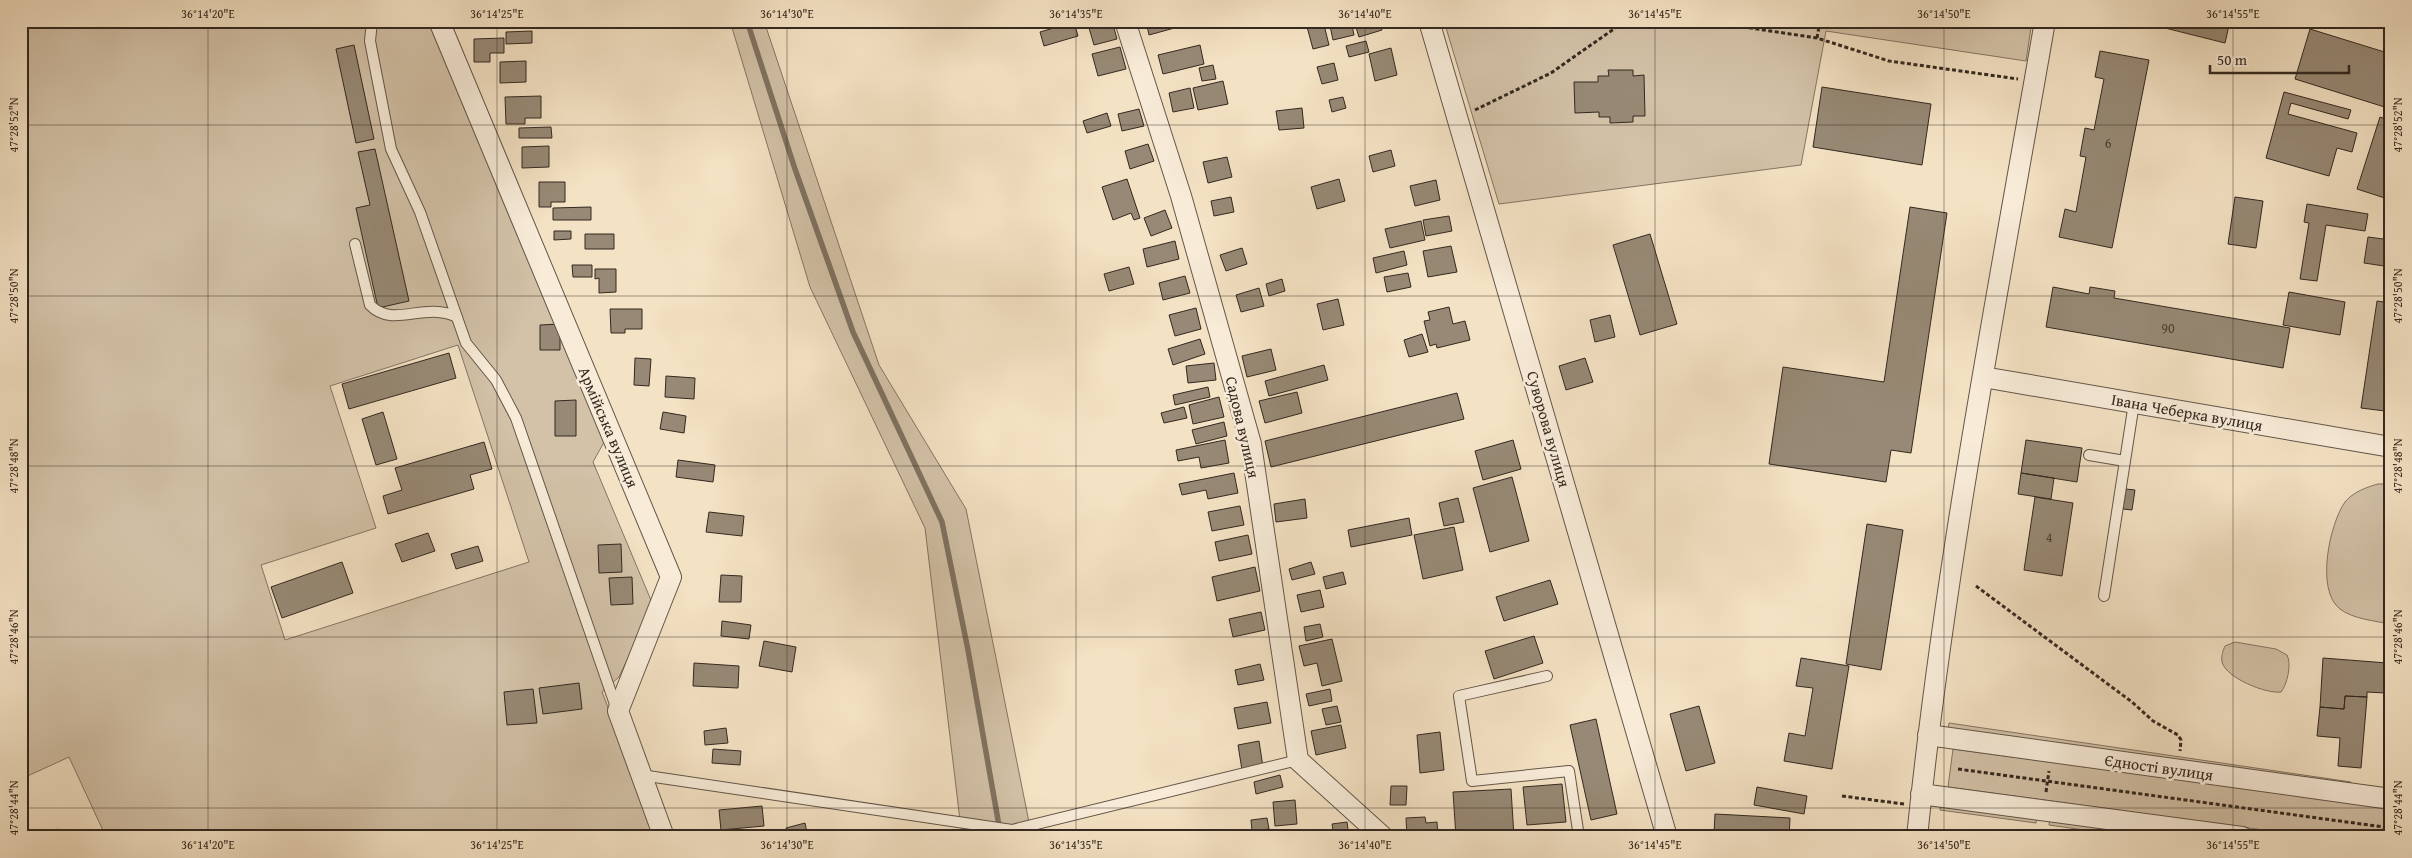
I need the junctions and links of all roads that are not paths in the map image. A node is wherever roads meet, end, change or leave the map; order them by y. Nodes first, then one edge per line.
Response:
1 (372, 21) edge
2 (438, 21) edge
3 (1125, 21) edge
4 (1429, 21) edge
5 (2045, 21) edge
6 (355, 244) dead end
7 (457, 317) junction
8 (1983, 377) junction
9 (2134, 403) junction
10 (2391, 446) edge
11 (2089, 455) dead end
12 (2125, 461) junction
13 (2104, 596) dead end
14 (1547, 676) dead end
15 (618, 711) junction
16 (1928, 735) junction
17 (1298, 760) junction
18 (641, 774) junction
19 (2391, 799) edge
20 (1921, 800) junction
21 (2144, 830) edge
22 (664, 837) edge
23 (1383, 837) edge
24 (1579, 837) edge
25 (1667, 837) edge
26 (1917, 837) edge
27 (2242, 837) edge

1 - 7 lane
2 - 15 street, Армійська вулиця
3 - 17 street, Садова вулиця
4 - 25 street, Суворова вулиця
5 - 8 street
6 - 7 lane
7 - 15 lane
8 - 9 street, Івана Чеберка вулиця
8 - 16 street
9 - 10 street, Івана Чеберка вулиця
9 - 12 lane
11 - 12 lane
12 - 13 lane
14 - 24 lane
15 - 18 street
16 - 19 street, Єдності вулиця
16 - 20 street
17 - 18 lane
17 - 23 street
18 - 22 street
20 - 21 street
20 - 26 street
21 - 27 street

